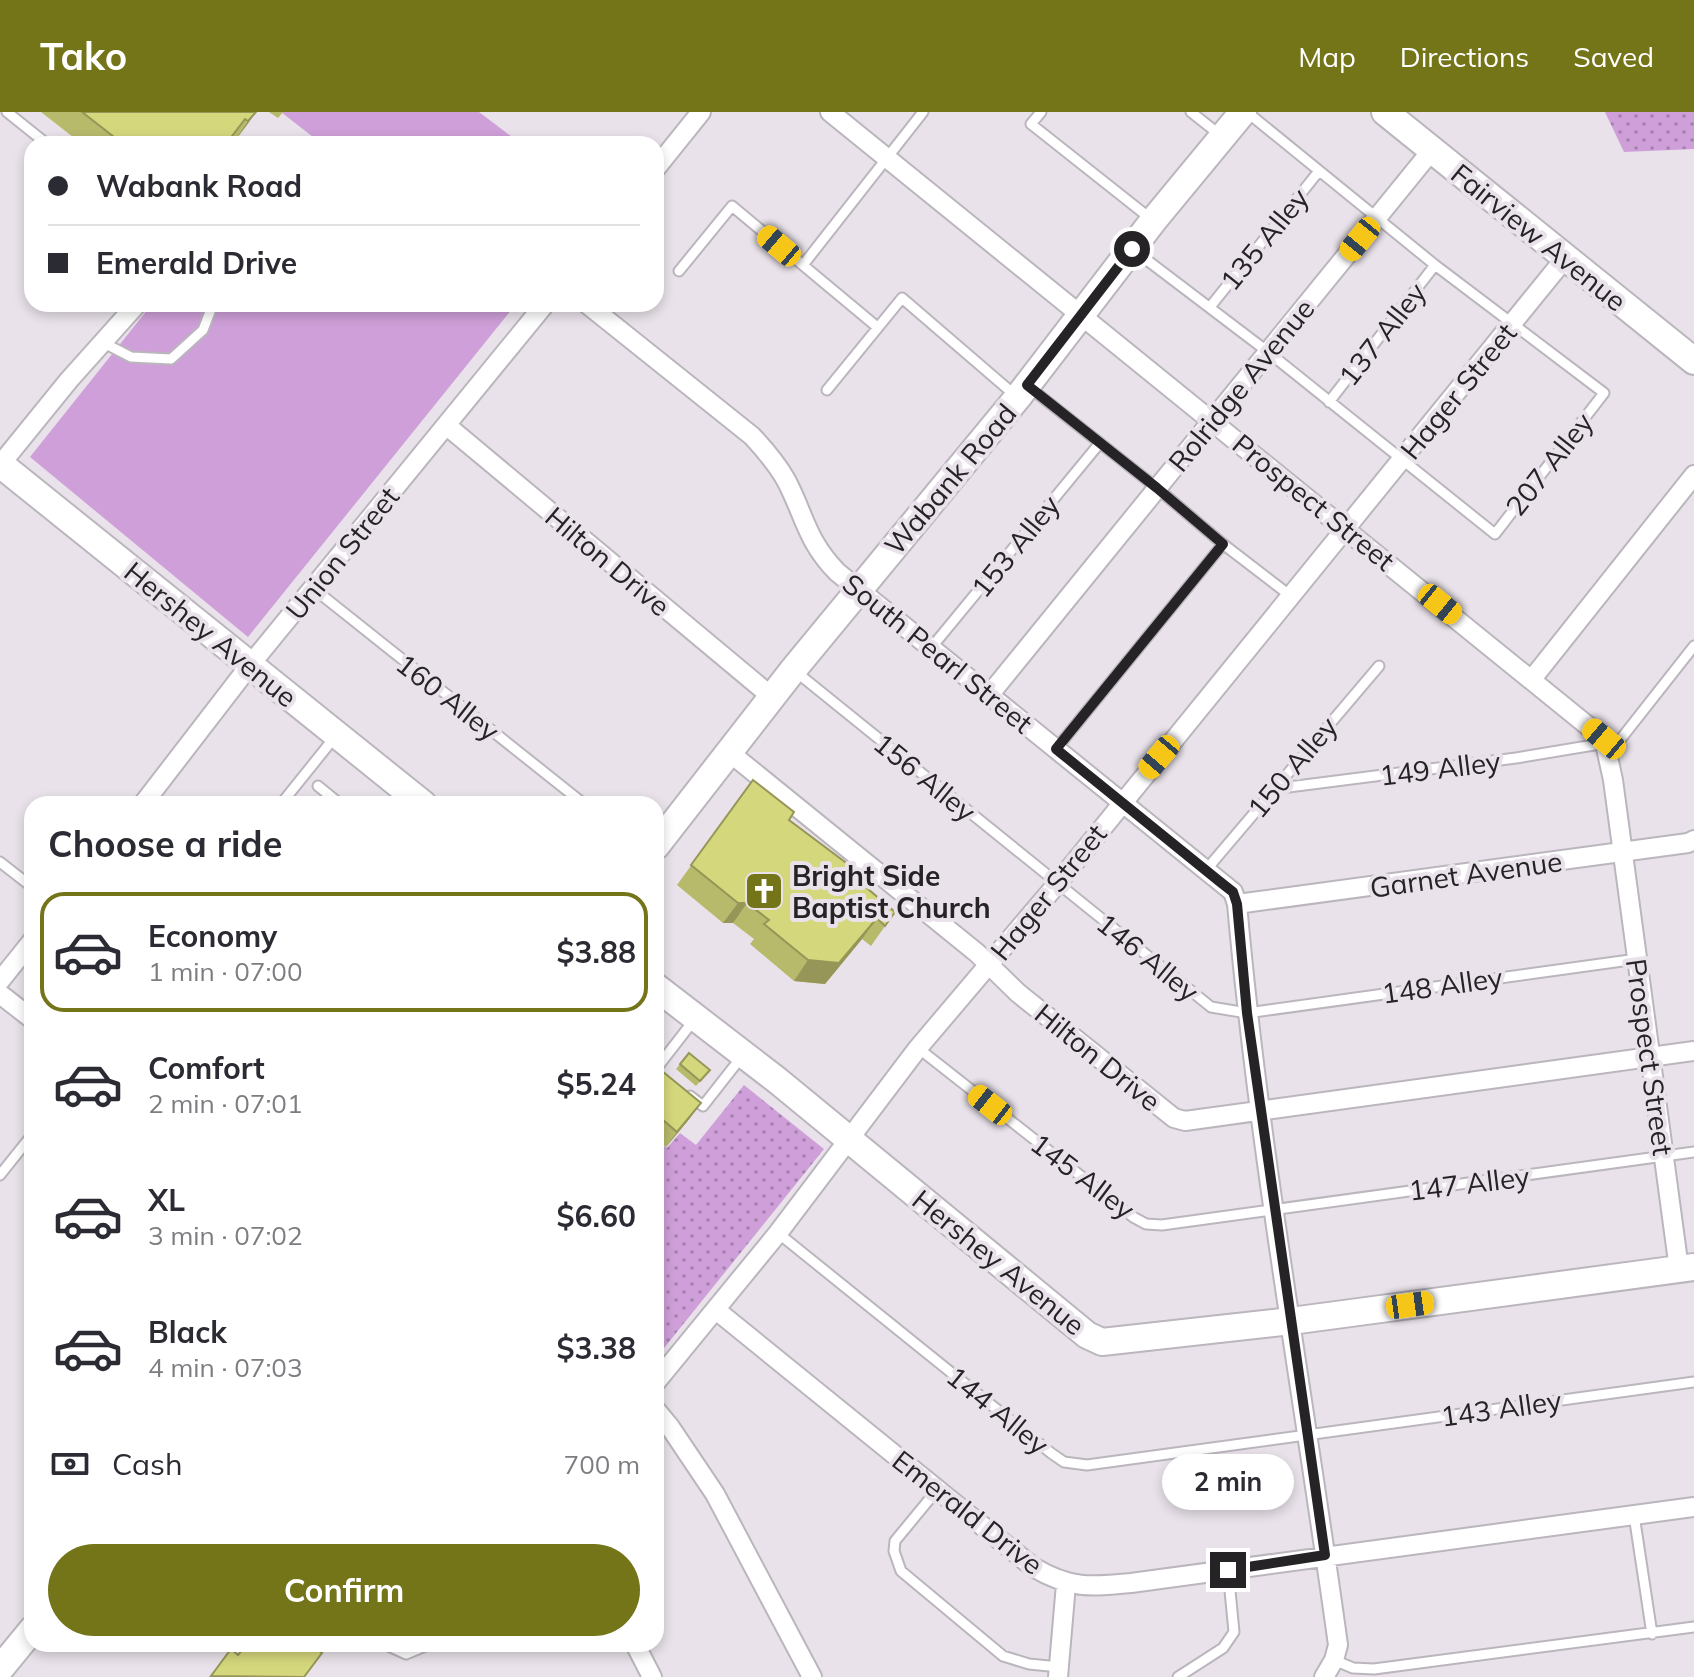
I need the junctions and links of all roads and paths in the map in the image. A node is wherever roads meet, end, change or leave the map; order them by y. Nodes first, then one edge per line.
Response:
1 (7, 112) edge
2 (701, 112) edge
3 (830, 112) edge
4 (923, 112) edge
5 (1041, 112) edge
6 (1191, 112) edge
7 (1245, 112) edge
8 (1385, 112) edge
9 (37, 136) edge
10 (1223, 137) junction
11 (1432, 150) junction
12 (888, 157) junction
13 (664, 158) edge
14 (1319, 171) junction
15 (1378, 216) junction
16 (1153, 221) junction
17 (1132, 249) junction
18 (1566, 257) junction
19 (803, 265) junction
20 (1435, 265) junction
21 (679, 271) dead end
22 (1210, 307) junction
23 (130, 312) edge
24 (210, 312) edge
25 (538, 312) edge
26 (597, 312) edge
27 (1082, 314) junction
28 (1512, 323) junction
29 (876, 326) junction
30 (104, 343) junction
31 (1268, 352) junction
32 (1694, 361) edge
33 (827, 390) dead end
34 (1023, 391) junction
35 (1329, 402) junction
36 (1213, 420) junction
37 (446, 425) junction
38 (1099, 444) junction
39 (1402, 462) junction
40 (0, 464) edge
41 (1694, 475) edge
42 (1157, 488) junction
43 (1347, 529) junction
44 (1223, 544) junction
45 (314, 589) junction
46 (858, 590) junction
47 (1292, 597) junction
48 (1694, 646) edge
49 (931, 648) junction
50 (250, 665) junction
51 (1379, 666) dead end
52 (793, 670) junction
53 (1532, 679) junction
54 (990, 694) junction
55 (772, 697) junction
56 (336, 735) junction
57 (1056, 749) junction
58 (1607, 749) junction
59 (729, 752) junction
60 (318, 786) dead end
61 (1273, 789) junction
62 (149, 796) edge
63 (287, 796) edge
64 (330, 796) edge
65 (413, 796) edge
66 (574, 796) edge
67 (1121, 802) junction
68 (664, 836) edge
69 (1694, 840) edge
70 (1623, 853) junction
71 (0, 862) edge
72 (1206, 870) junction
73 (24, 881) edge
74 (1057, 884) junction
75 (1237, 904) junction
76 (24, 951) edge
77 (1637, 959) junction
78 (989, 965) junction
79 (0, 981) edge
80 (664, 993) edge
81 (0, 994) edge
82 (24, 1013) edge
83 (1247, 1013) junction
84 (696, 1018) junction
85 (918, 1048) junction
86 (1694, 1051) edge
87 (744, 1054) junction
88 (1650, 1058) junction
89 (664, 1060) edge
90 (664, 1076) edge
91 (668, 1079) edge
92 (680, 1088) edge
93 (1260, 1110) junction
94 (850, 1139) junction
95 (24, 1145) edge
96 (1694, 1152) edge
97 (1664, 1157) junction
98 (0, 1175) edge
99 (1274, 1211) junction
100 (778, 1233) junction
101 (1686, 1268) edge
102 (716, 1310) junction
103 (1291, 1321) junction
104 (664, 1372) edge
105 (1694, 1382) edge
106 (664, 1420) edge
107 (1307, 1436) junction
108 (937, 1490) junction
109 (1694, 1507) edge
110 (1634, 1514) junction
111 (1325, 1555) junction
112 (1228, 1570) junction
113 (1066, 1584) junction
114 (1694, 1627) edge
115 (1652, 1634) junction
116 (24, 1640) edge
117 (639, 1652) edge
118 (1334, 1660) junction
119 (0, 1669) edge
120 (1059, 1672) edge
121 (652, 1677) edge
122 (812, 1677) edge
123 (1178, 1677) edge
124 (1324, 1677) edge

1 - 9 lane
2 - 13 street
3 - 12 street, Prospect Street
4 - 12 lane
5 - 16 lane
6 - 10 lane
7 - 10 main road, Wabank Road
7 - 14 lane
8 - 11 main road, Fairview Avenue
10 - 16 main road, Wabank Road
11 - 15 street, Rolridge Avenue
11 - 18 main road, Fairview Avenue
12 - 19 lane
12 - 27 street, Prospect Street
14 - 15 lane
14 - 22 lane, 135 Alley
15 - 20 lane
15 - 31 street, Rolridge Avenue
16 - 17 main road, Wabank Road
17 - 22 lane
17 - 27 main road, Wabank Road
18 - 28 street, Hager Street
18 - 32 main road, Fairview Avenue
19 - 21 lane
19 - 29 lane
20 - 28 lane
20 - 35 lane, 137 Alley
22 - 31 lane
23 - 30 street
24 - 30 lane
25 - 37 street, Union Street
26 - 46 street, South Pearl Street
27 - 34 main road, Wabank Road
27 - 36 street, Prospect Street
28 - 39 street, Hager Street
28 - 39 lane, 207 Alley
29 - 33 lane
29 - 34 lane
30 - 40 street
31 - 35 lane
31 - 36 street, Rolridge Avenue
34 - 38 lane
34 - 46 main road, Wabank Road
35 - 39 lane
36 - 42 street, Rolridge Avenue
36 - 43 street, Prospect Street
37 - 45 street, Union Street
37 - 55 street, Hilton Drive
38 - 42 lane
38 - 49 lane, 153 Alley
39 - 43 street, Hager Street
40 - 50 main road, Hershey Avenue
41 - 53 street
42 - 44 lane
42 - 54 street, Rolridge Avenue
43 - 47 street, Hager Street
43 - 53 street, Prospect Street
44 - 47 lane
44 - 57 lane
45 - 50 street, Union Street
45 - 66 lane, 160 Alley
46 - 49 street, South Pearl Street
46 - 52 main road, Wabank Road
47 - 67 street, Hager Street
48 - 58 lane
49 - 54 street, South Pearl Street
50 - 56 main road, Hershey Avenue
50 - 62 street, Union Street
51 - 61 lane, 150 Alley
52 - 55 main road, Wabank Road
52 - 74 lane, 156 Alley
53 - 58 street, Prospect Street
54 - 57 street, South Pearl Street
55 - 59 main road, Wabank Road
56 - 63 lane
56 - 65 main road, Hershey Avenue
57 - 67 street, South Pearl Street
58 - 61 lane, 149 Alley
58 - 70 street, Prospect Street
59 - 68 main road, Wabank Road
59 - 78 street, Hilton Drive
60 - 64 lane
61 - 72 lane, 150 Alley
67 - 72 street, South Pearl Street
67 - 74 street, Hager Street
69 - 70 street, Garnet Avenue
70 - 75 street, Garnet Avenue
70 - 77 street, Prospect Street
71 - 73 lane
72 - 75 street, South Pearl Street
74 - 78 street, Hager Street
74 - 83 lane, 146 Alley
75 - 83 street
76 - 79 street
77 - 83 lane, 148 Alley
77 - 88 street, Prospect Street
78 - 85 street, Hager Street
78 - 93 street, Hilton Drive
80 - 84 main road, Hershey Avenue
81 - 82 street
83 - 93 street
84 - 87 main road, Hershey Avenue
84 - 89 lane
85 - 94 street, Hager Street
85 - 99 lane, 145 Alley
86 - 88 street, Hilton Drive
87 - 92 lane
87 - 94 main road, Hershey Avenue
88 - 93 street, Hilton Drive
88 - 97 street, Prospect Street
90 - 91 lane
93 - 99 street
94 - 100 street, Hager Street
94 - 103 main road, Hershey Avenue
95 - 98 lane
96 - 97 lane, 147 Alley
97 - 99 lane, 147 Alley
97 - 101 street, Prospect Street
99 - 103 street
100 - 102 street, Hager Street
100 - 107 lane, 144 Alley
101 - 103 main road, Hershey Avenue
102 - 104 street, Hager Street
102 - 108 street, Emerald Drive
103 - 107 street
105 - 107 lane, 143 Alley
106 - 122 street
107 - 111 street
108 - 113 street, Emerald Drive
108 - 120 lane
109 - 110 street, Emerald Drive
110 - 111 street, Emerald Drive
110 - 115 lane
111 - 112 street, Emerald Drive
111 - 118 street
112 - 113 street, Emerald Drive
112 - 123 lane
113 - 120 street
114 - 115 lane
115 - 118 lane
116 - 119 main road
117 - 121 street
118 - 124 street

